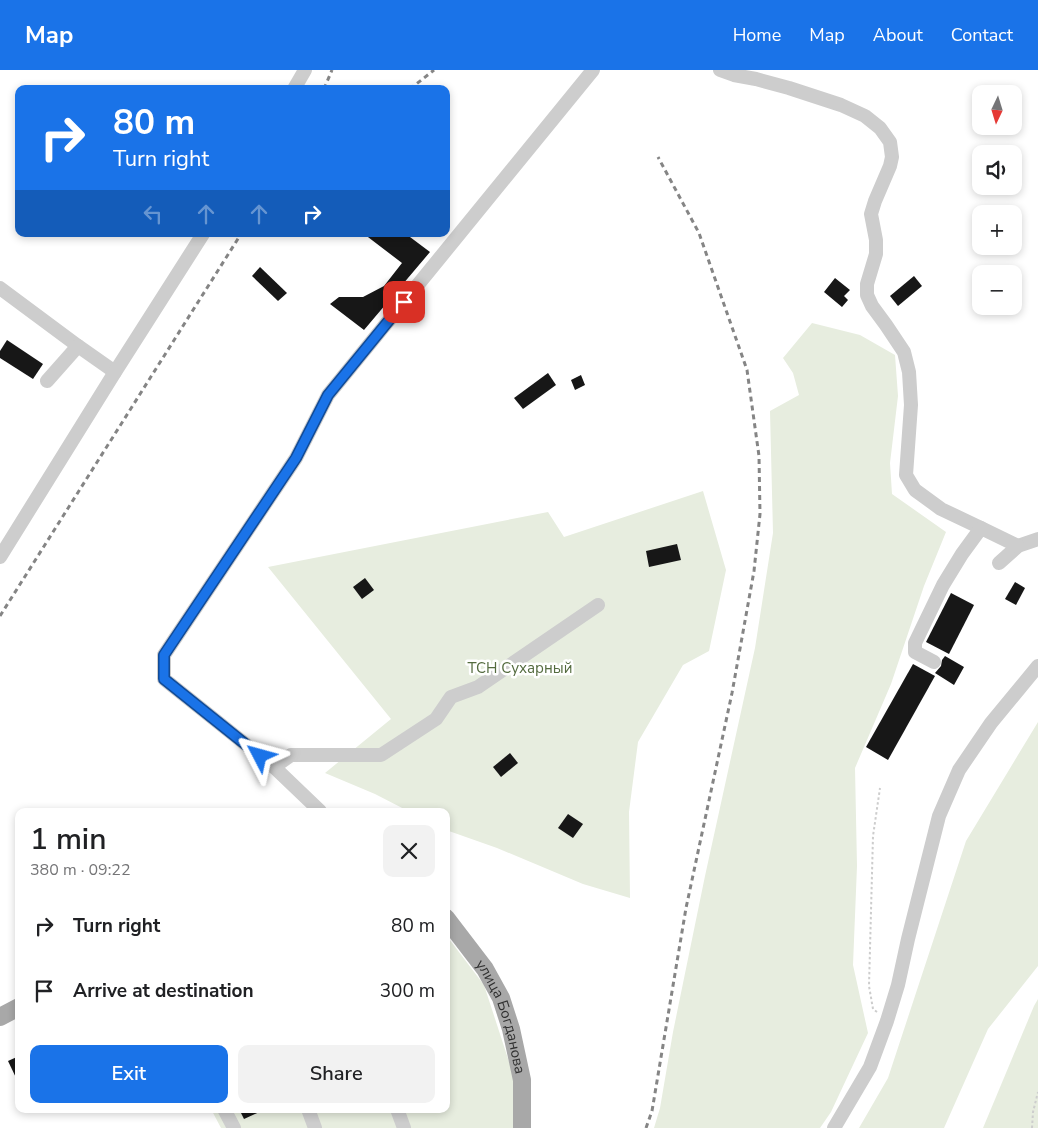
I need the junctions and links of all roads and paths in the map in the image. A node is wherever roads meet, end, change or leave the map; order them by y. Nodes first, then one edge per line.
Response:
1 (304, 70) edge
2 (593, 70) edge
3 (720, 70) edge
4 (296, 85) edge
5 (202, 237) edge
6 (0, 288) edge
7 (78, 346) junction
8 (115, 372) junction
9 (47, 381) dead end
10 (981, 528) junction
11 (1038, 539) edge
12 (1018, 546) junction
13 (0, 557) edge
14 (999, 563) dead end
15 (598, 605) dead end
16 (934, 662) dead end
17 (1038, 666) edge
18 (274, 767) junction
19 (880, 788) dead end
20 (317, 808) edge
21 (450, 923) edge
22 (15, 1009) edge
23 (0, 1017) edge
24 (887, 1021) junction
25 (1038, 1092) edge
26 (226, 1113) edge
27 (309, 1113) edge
28 (398, 1113) edge
29 (234, 1128) edge
30 (315, 1128) edge
31 (404, 1128) edge
32 (522, 1128) edge
33 (834, 1128) edge
34 (1032, 1128) edge

1 - 4 lane
2 - 18 lane
3 - 10 lane
5 - 8 lane
6 - 7 lane
7 - 8 lane
7 - 9 lane
8 - 13 lane
10 - 12 lane
10 - 16 lane
11 - 12 lane
12 - 14 lane
15 - 18 lane
17 - 24 lane
18 - 20 lane
19 - 24 path
21 - 32 main road, улица Богданова
22 - 23 main road
24 - 33 lane
25 - 34 path
26 - 29 lane
27 - 30 lane
28 - 31 lane

